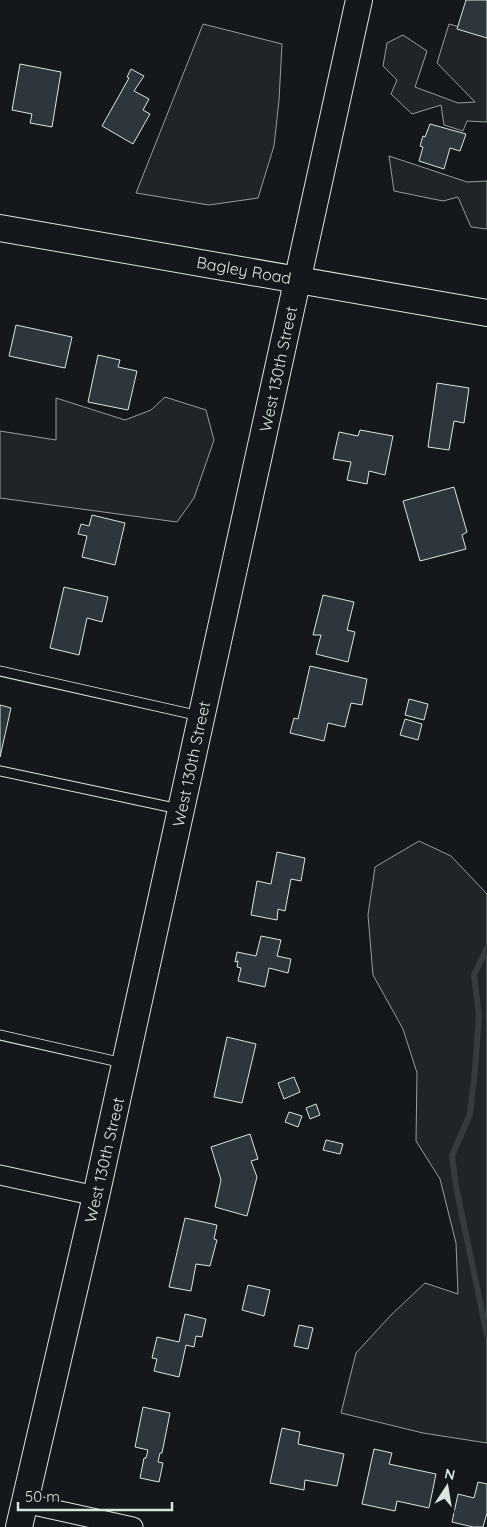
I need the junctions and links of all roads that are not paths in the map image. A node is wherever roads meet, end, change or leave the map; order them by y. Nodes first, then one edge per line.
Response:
1 (359, 0) edge
2 (0, 228) edge
3 (298, 279) junction
4 (487, 313) edge
5 (0, 671) edge
6 (202, 717) junction
7 (0, 771) edge
8 (181, 810) junction
9 (0, 1035) edge
10 (126, 1064) junction
11 (0, 1175) edge
12 (96, 1196) junction
13 (21, 1515) edge
14 (133, 1527) edge

1 - 3 main road, West 130th Street
2 - 3 main road, Bagley Road
3 - 4 main road, Bagley Road
3 - 6 main road, West 130th Street
5 - 6 lane
6 - 8 main road, West 130th Street
7 - 8 lane
8 - 10 main road, West 130th Street
9 - 10 lane
10 - 12 main road, West 130th Street
11 - 12 street
12 - 13 main road, West 130th Street
13 - 14 street

